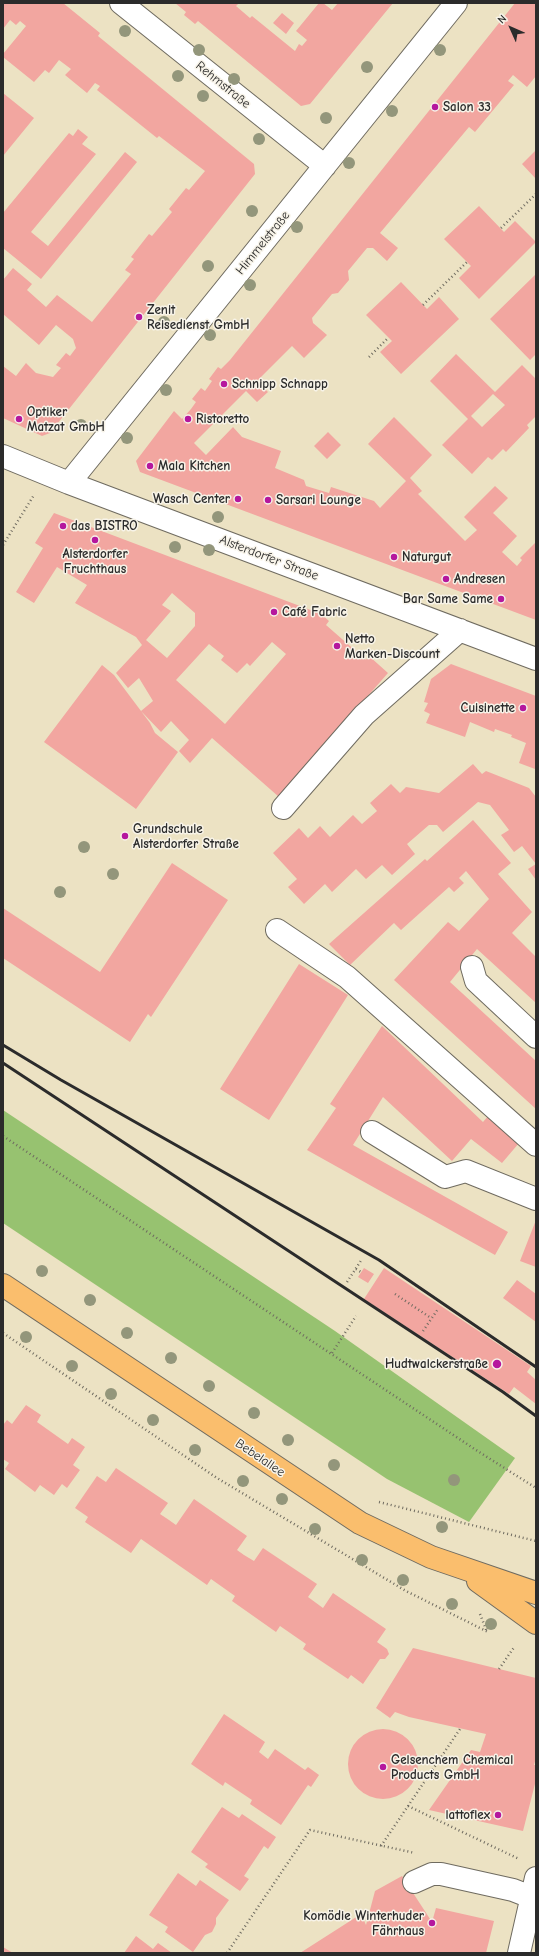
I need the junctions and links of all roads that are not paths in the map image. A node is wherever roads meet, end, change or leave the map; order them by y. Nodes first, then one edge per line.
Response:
1 (122, 3) edge
2 (456, 3) edge
3 (325, 166) junction
4 (3, 456) edge
5 (68, 483) junction
6 (460, 630) junction
7 (536, 659) edge
8 (282, 808) dead end
9 (277, 930) dead end
10 (472, 967) dead end
11 (536, 1037) edge
12 (372, 1132) dead end
13 (536, 1145) edge
14 (536, 1199) edge
15 (3, 1285) edge
16 (463, 1569) junction
17 (536, 1593) edge
18 (536, 1623) edge
19 (414, 1882) dead end
20 (535, 1891) edge
21 (519, 1953) edge

1 - 3 street, Rehmstraße
2 - 3 street, Himmelstraße
3 - 5 street, Himmelstraße
4 - 5 street, Alsterdorfer Straße
5 - 6 street, Alsterdorfer Straße
6 - 7 street, Alsterdorfer Straße
6 - 8 street
9 - 13 street
10 - 11 street
12 - 14 street
15 - 16 main road, Bebelallee
16 - 17 main road, Bebelallee
16 - 18 main road
19 - 20 street
20 - 21 street

